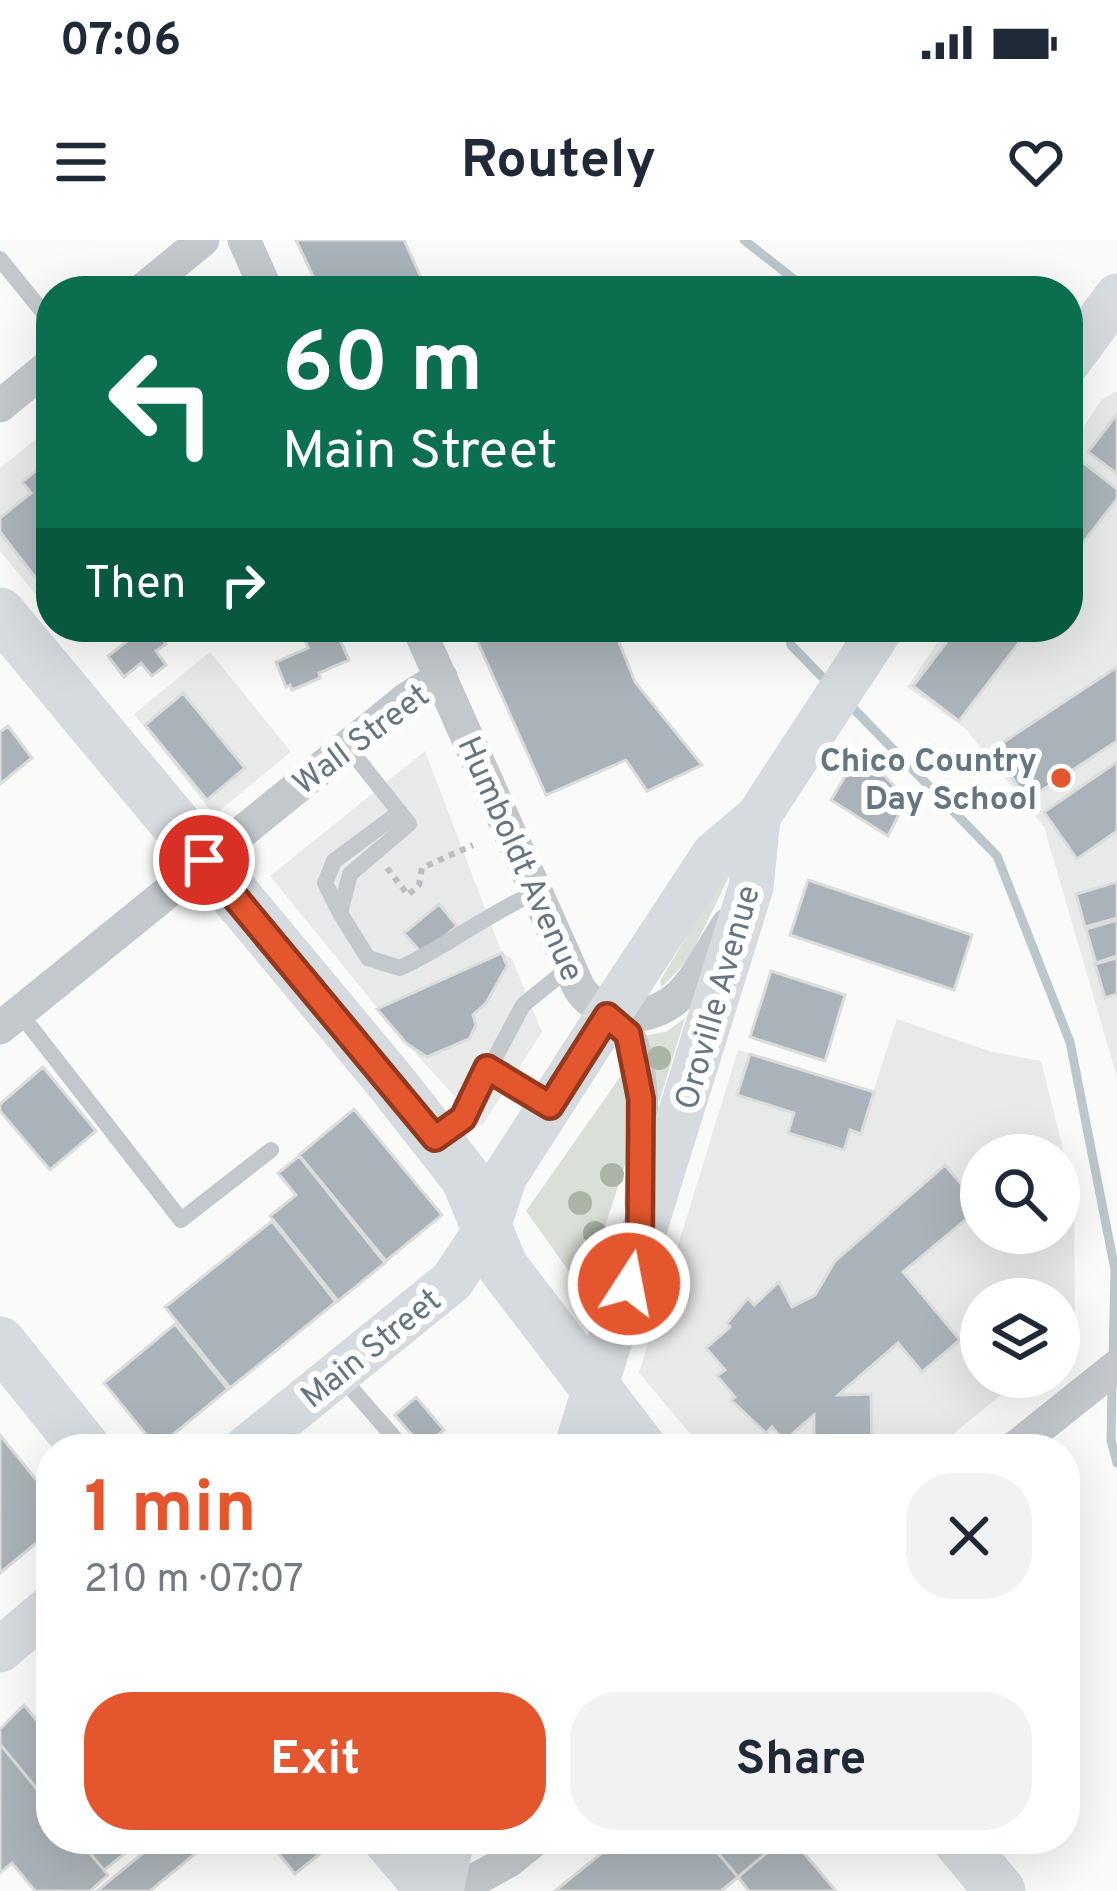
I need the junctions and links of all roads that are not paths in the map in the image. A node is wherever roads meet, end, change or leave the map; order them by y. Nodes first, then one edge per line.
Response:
1 (203, 240) edge
2 (244, 240) edge
3 (0, 259) edge
4 (159, 276) edge
5 (260, 276) edge
6 (36, 303) edge
7 (1113, 310) edge
8 (1083, 345) edge
9 (36, 376) edge
10 (0, 406) edge
11 (0, 613) edge
12 (425, 642) edge
13 (872, 642) edge
14 (441, 677) junction
15 (347, 746) junction
16 (758, 817) junction
17 (204, 860) junction
18 (752, 887) junction
19 (537, 892) junction
20 (570, 967) junction
21 (607, 1016) junction
22 (10, 1020) edge
23 (487, 1068) junction
24 (550, 1106) junction
25 (435, 1138) junction
26 (271, 1150) dead end
27 (488, 1227) junction
28 (640, 1248) junction
29 (0, 1342) edge
30 (1117, 1366) edge
31 (338, 1373) junction
32 (596, 1392) junction
33 (74, 1434) edge
34 (263, 1434) edge
35 (391, 1434) edge
36 (581, 1434) edge
37 (630, 1434) edge
38 (1032, 1434) edge
39 (36, 1620) edge
40 (0, 1650) edge
41 (402, 1854) edge
42 (447, 1854) edge
43 (518, 1854) edge
44 (970, 1854) edge
45 (436, 1891) edge
46 (454, 1891) edge
47 (1000, 1891) edge

1 - 4 street
2 - 5 street
3 - 6 lane
7 - 8 main road
9 - 10 street
11 - 17 main road
12 - 14 street, Humboldt Avenue
13 - 16 main road
14 - 15 street, Wall Street
14 - 19 street, Humboldt Avenue
15 - 17 street, Wall Street
15 - 19 lane
16 - 18 main road, Oroville Avenue
16 - 21 main road, Main Street
17 - 22 street, Wall Street
17 - 25 main road
18 - 21 street, Humboldt Avenue
18 - 28 main road, Oroville Avenue
19 - 20 street, Humboldt Avenue
20 - 21 street, Humboldt Avenue
20 - 23 lane
21 - 24 main road, Main Street
21 - 28 street, Humboldt Avenue
22 - 26 lane
23 - 24 lane
23 - 25 lane
24 - 27 main road, Main Street
25 - 27 main road
27 - 31 main road, Main Street
27 - 32 main road
28 - 32 main road, Oroville Avenue
29 - 33 main road
30 - 38 street
31 - 34 main road, Main Street
31 - 35 lane
32 - 36 main road, Oroville Avenue
32 - 37 main road
39 - 40 main road
41 - 45 main road
42 - 45 main road
43 - 46 street
44 - 47 main road

